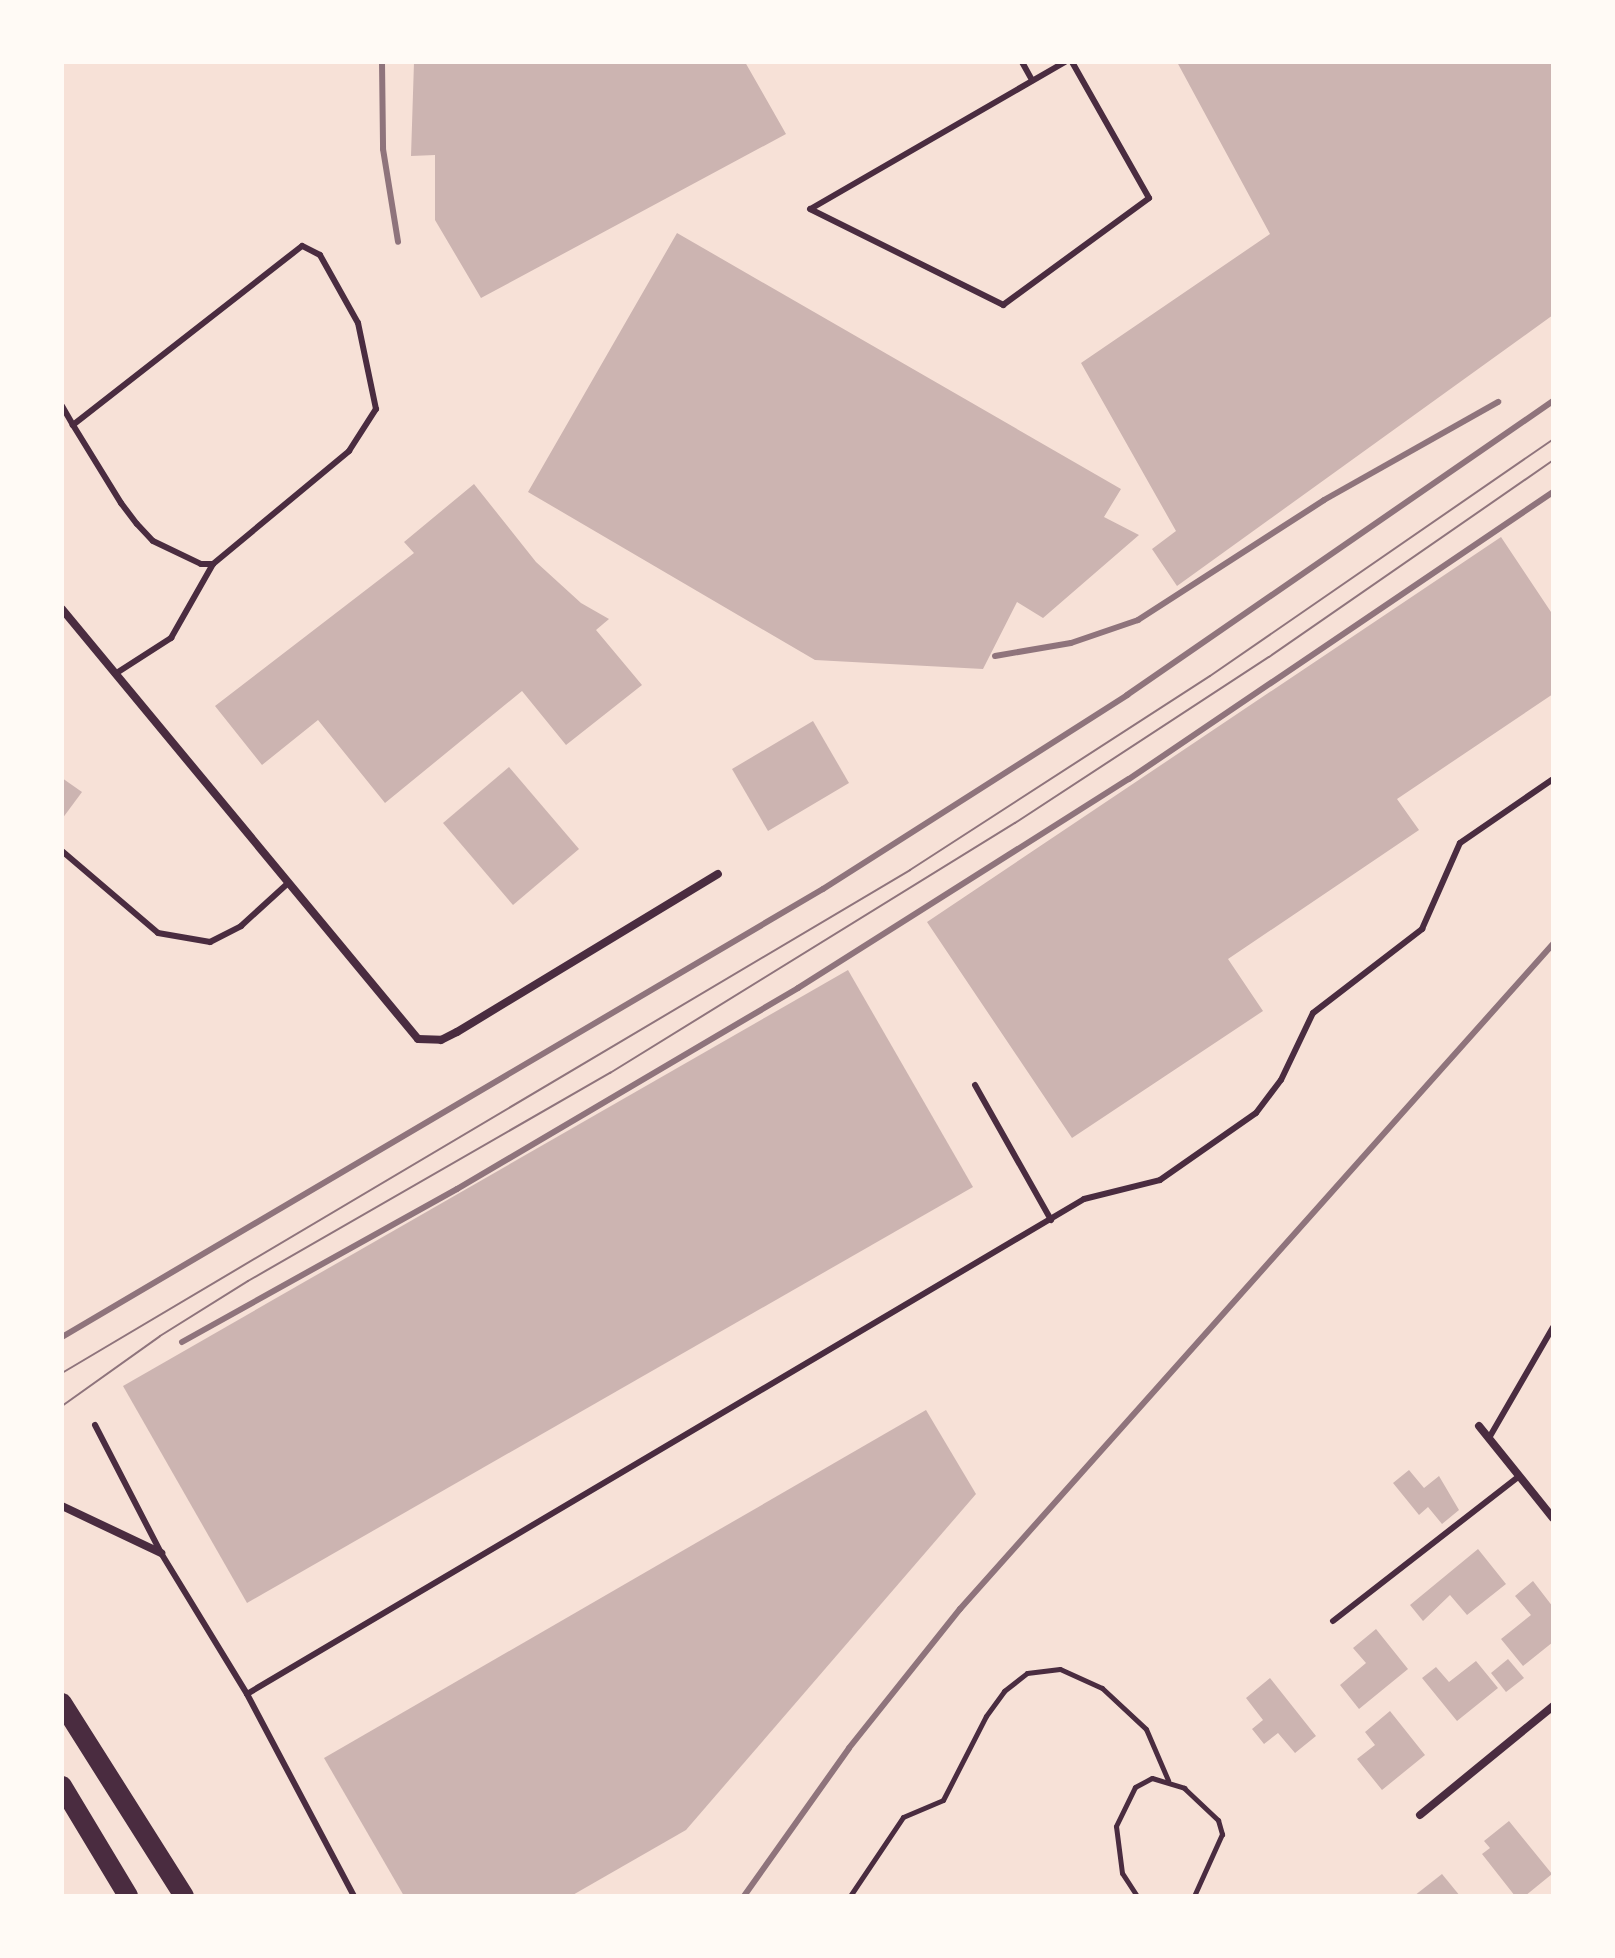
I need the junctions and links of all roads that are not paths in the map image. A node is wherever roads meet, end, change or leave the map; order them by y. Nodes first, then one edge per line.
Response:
1 (1022, 62) edge
2 (1065, 62) edge
3 (1072, 62) edge
4 (1032, 80) junction
5 (62, 406) edge
6 (73, 425) junction
7 (213, 564) junction
8 (62, 609) edge
9 (115, 674) junction
10 (1553, 779) edge
11 (62, 851) edge
12 (718, 874) dead end
13 (287, 884) junction
14 (975, 1085) dead end
15 (1051, 1220) junction
16 (1553, 1327) edge
17 (95, 1425) dead end
18 (1479, 1426) dead end
19 (1489, 1438) junction
20 (1519, 1476) junction
21 (62, 1506) edge
22 (1553, 1518) edge
23 (161, 1553) junction
24 (1333, 1621) dead end
25 (247, 1694) junction
26 (62, 1703) edge
27 (1553, 1706) edge
28 (62, 1786) edge
29 (1420, 1815) dead end
30 (128, 1896) edge
31 (184, 1896) edge
32 (354, 1896) edge

1 - 4 lane
2 - 4 lane
3 - 4 lane
5 - 6 lane
6 - 7 lane
6 - 7 lane
7 - 9 lane
8 - 9 street
9 - 13 street
10 - 15 lane
11 - 13 lane
12 - 13 street
14 - 15 lane
15 - 25 lane
16 - 19 lane
17 - 23 lane
18 - 19 street
19 - 20 street
20 - 22 street
20 - 24 lane
21 - 23 street
23 - 25 lane
25 - 32 lane
26 - 31 highway
27 - 29 street
28 - 30 highway

